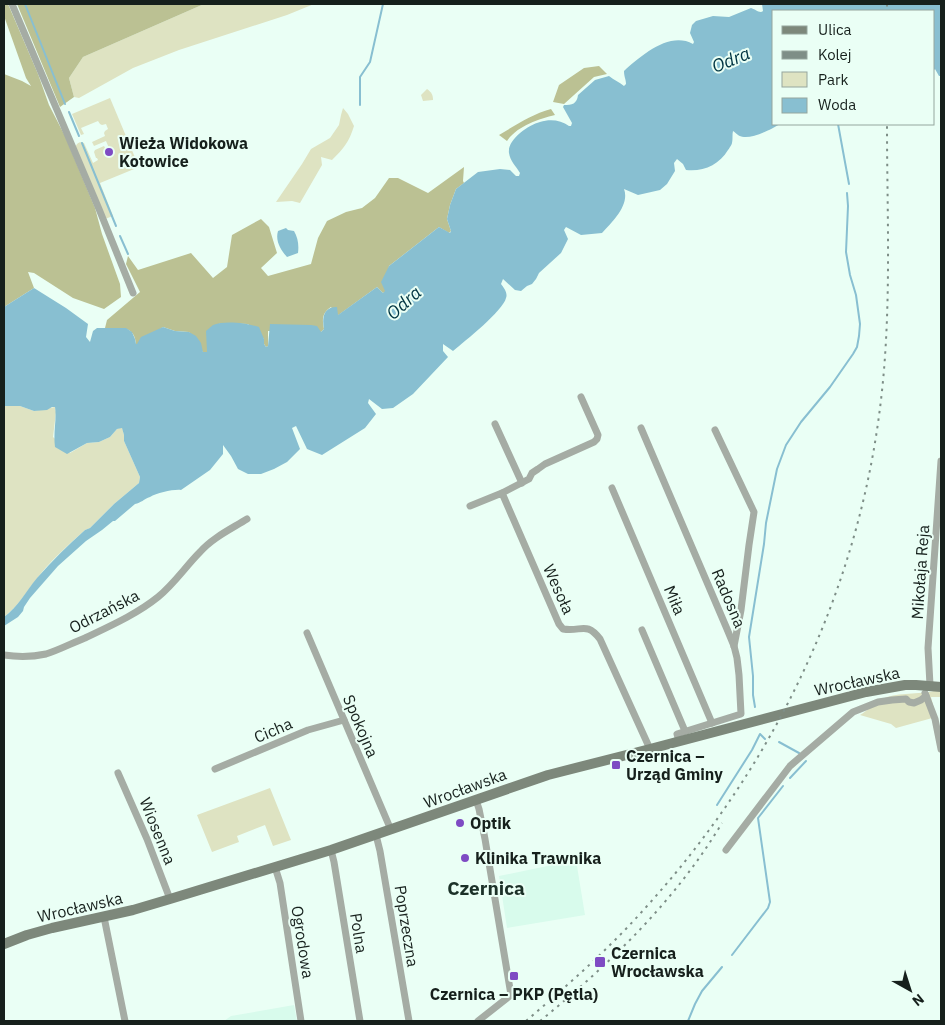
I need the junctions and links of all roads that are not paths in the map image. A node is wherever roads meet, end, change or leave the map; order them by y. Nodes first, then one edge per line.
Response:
1 (12, 4) edge
2 (133, 292) dead end
3 (581, 397) dead end
4 (495, 424) dead end
5 (641, 428) dead end
6 (715, 430) dead end
7 (941, 461) edge
8 (522, 483) junction
9 (612, 488) dead end
10 (502, 493) junction
11 (470, 506) dead end
12 (247, 519) dead end
13 (642, 630) dead end
14 (307, 633) dead end
15 (734, 646) junction
16 (4, 655) edge
17 (926, 685) junction
18 (941, 687) edge
19 (926, 696) junction
20 (344, 720) junction
21 (712, 723) junction
22 (684, 731) junction
23 (679, 741) junction
24 (650, 749) junction
25 (941, 749) edge
26 (215, 769) dead end
27 (118, 773) dead end
28 (476, 800) junction
29 (391, 830) junction
30 (376, 835) junction
31 (331, 850) junction
32 (726, 850) dead end
33 (275, 867) junction
34 (170, 900) junction
35 (104, 917) junction
36 (4, 944) edge
37 (125, 1021) edge
38 (301, 1021) edge
39 (360, 1021) edge
40 (409, 1021) edge
41 (478, 1021) edge

1 - 2 street
3 - 8 street
4 - 8 street
5 - 15 street, Radosna
6 - 15 street
7 - 17 street, Mikołaja Reja
8 - 10 street
9 - 21 street, Miła
10 - 11 street
10 - 24 street, Wesoła
12 - 16 street, Odrzańska
13 - 22 street
14 - 20 street, Spokojna
15 - 21 street, Radosna
17 - 18 main road, Wrocławska
17 - 19 street, Mikołaja Reja
17 - 23 main road, Wrocławska
19 - 25 street, Mikołaja Reja
19 - 32 street
20 - 26 street, Cicha
20 - 29 street, Spokojna
21 - 22 street, Radosna
22 - 23 street
23 - 24 main road, Wrocławska
24 - 28 main road, Wrocławska
27 - 34 street, Wiosenna
28 - 29 main road, Wrocławska
28 - 41 street
29 - 30 main road, Wrocławska
30 - 31 main road, Wrocławska
30 - 40 street, Poprzeczna
31 - 33 main road, Wrocławska
31 - 39 street, Polna
33 - 34 main road, Wrocławska
33 - 38 street, Ogrodowa
34 - 35 main road, Wrocławska
35 - 36 main road, Wrocławska
35 - 37 street

